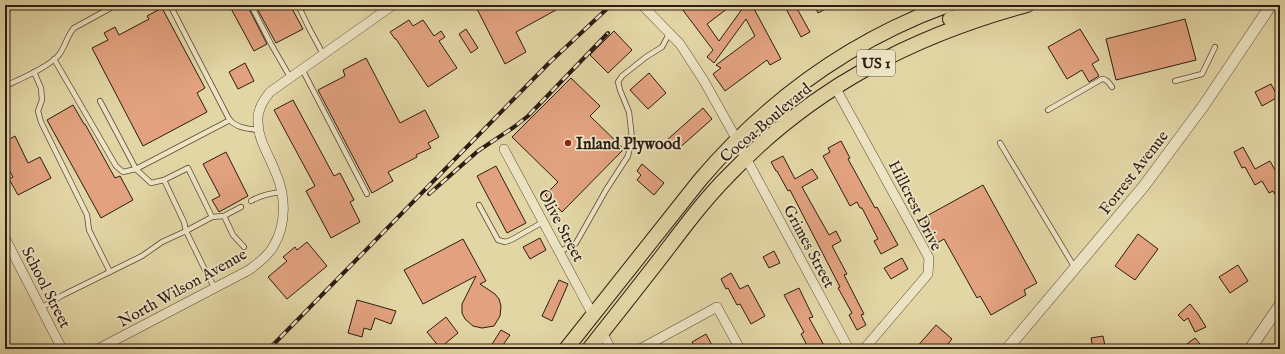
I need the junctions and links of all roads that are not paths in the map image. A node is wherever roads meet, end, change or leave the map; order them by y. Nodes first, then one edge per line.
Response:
1 (116, 5) edge
2 (170, 5) edge
3 (251, 5) edge
4 (298, 5) edge
5 (394, 5) edge
6 (642, 5) edge
7 (948, 5) edge
8 (986, 5) edge
9 (1027, 5) edge
10 (1271, 5) edge
11 (669, 34) junction
12 (1215, 46) dead end
13 (323, 54) junction
14 (893, 54) junction
15 (54, 59) junction
16 (302, 69) junction
17 (34, 72) junction
18 (290, 77) junction
19 (1175, 81) dead end
20 (5, 86) edge
21 (835, 87) junction
22 (1112, 87) dead end
23 (100, 101) dead end
24 (1048, 110) dead end
25 (230, 120) junction
26 (259, 130) junction
27 (737, 140) junction
28 (1000, 143) dead end
29 (504, 149) dead end
30 (746, 158) junction
31 (136, 169) junction
32 (164, 180) junction
33 (367, 194) dead end
34 (283, 195) junction
35 (251, 201) dead end
36 (479, 205) dead end
37 (241, 207) dead end
38 (224, 216) junction
39 (212, 217) junction
40 (544, 222) junction
41 (186, 231) junction
42 (658, 233) junction
43 (5, 238) edge
44 (244, 247) dead end
45 (559, 252) junction
46 (1075, 268) junction
47 (110, 272) junction
48 (215, 288) junction
49 (1280, 304) edge
50 (41, 308) junction
51 (593, 315) junction
52 (602, 332) junction
53 (62, 349) edge
54 (98, 349) edge
55 (566, 349) edge
56 (581, 349) edge
57 (589, 349) edge
58 (611, 349) edge
59 (640, 349) edge
60 (740, 349) edge
61 (849, 349) edge
62 (864, 349) edge
63 (1007, 349) edge
64 (1250, 349) edge

1 - 15 lane
2 - 25 lane
3 - 18 lane
4 - 13 lane
5 - 13 street
6 - 11 street, Grimes Street
7 - 27 main road, Cocoa Boulevard / US 1
8 - 14 main road
9 - 14 main road, Cocoa Boulevard / US 1
10 - 46 street, Forrest Avenue
11 - 27 street, Grimes Street
11 - 45 lane
12 - 19 lane
13 - 16 street
14 - 21 main road, Cocoa Boulevard / US 1
15 - 17 lane
15 - 31 lane
16 - 18 street
16 - 33 lane
17 - 20 lane
17 - 47 lane
18 - 26 street
21 - 30 main road, Cocoa Boulevard / US 1
21 - 62 street, Hillcrest Drive
22 - 24 lane
23 - 31 lane
25 - 26 lane
25 - 31 lane
26 - 34 street, North Wilson Avenue
27 - 30 street, Grimes Street
27 - 42 main road, Cocoa Boulevard / US 1
28 - 46 lane
29 - 40 street, Olive Street
30 - 52 main road, Cocoa Boulevard / US 1
30 - 61 street, Grimes Street
31 - 32 lane
32 - 39 lane
32 - 41 lane
34 - 35 lane
34 - 48 street, North Wilson Avenue
36 - 40 lane
37 - 38 lane
38 - 39 lane
38 - 44 lane
39 - 41 lane
40 - 45 street, Olive Street
41 - 47 lane
41 - 48 lane
42 - 51 main road, Cocoa Boulevard / US 1
42 - 52 main road
43 - 50 street, School Street
45 - 51 street, Olive Street
46 - 63 street, Forrest Avenue
47 - 50 lane
48 - 54 street, North Wilson Avenue
49 - 64 street
50 - 53 street, School Street
51 - 55 main road, Cocoa Boulevard / US 1
51 - 56 main road
52 - 57 main road, Cocoa Boulevard / US 1
52 - 58 street
59 - 60 street

